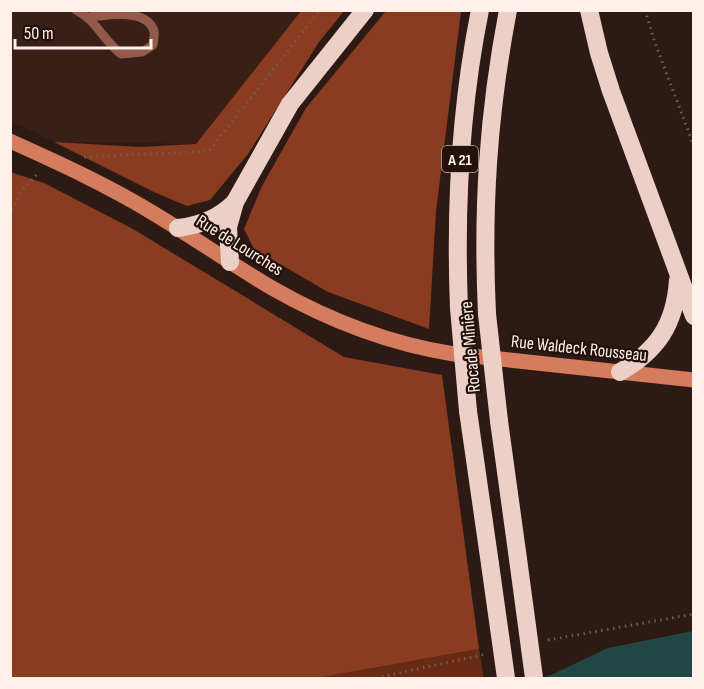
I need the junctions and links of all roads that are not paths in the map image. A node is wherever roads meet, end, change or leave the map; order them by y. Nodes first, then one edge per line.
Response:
1 (76, 10) edge
2 (365, 10) edge
3 (480, 10) edge
4 (508, 10) edge
5 (589, 10) edge
6 (88, 17) junction
7 (10, 141) edge
8 (235, 201) junction
9 (178, 228) junction
10 (230, 262) junction
11 (678, 271) junction
12 (693, 316) edge
13 (460, 354) joint
14 (620, 372) junction
15 (693, 380) edge
16 (506, 678) edge
17 (534, 678) edge

1 - 6 lane
2 - 8 highway
3 - 16 highway, Rocade Minière / A 21, bridge
4 - 17 highway, Rocade Minière / A 21, bridge
5 - 11 highway
6 - 6 lane
7 - 9 street, Rue de Lourches
8 - 9 highway
8 - 10 highway
9 - 10 street, Rue de Lourches
10 - 13 street, Rue de Lourches
11 - 12 highway
11 - 14 highway
13 - 14 street, Rue Waldeck Rousseau
14 - 15 street, Rue Waldeck Rousseau

